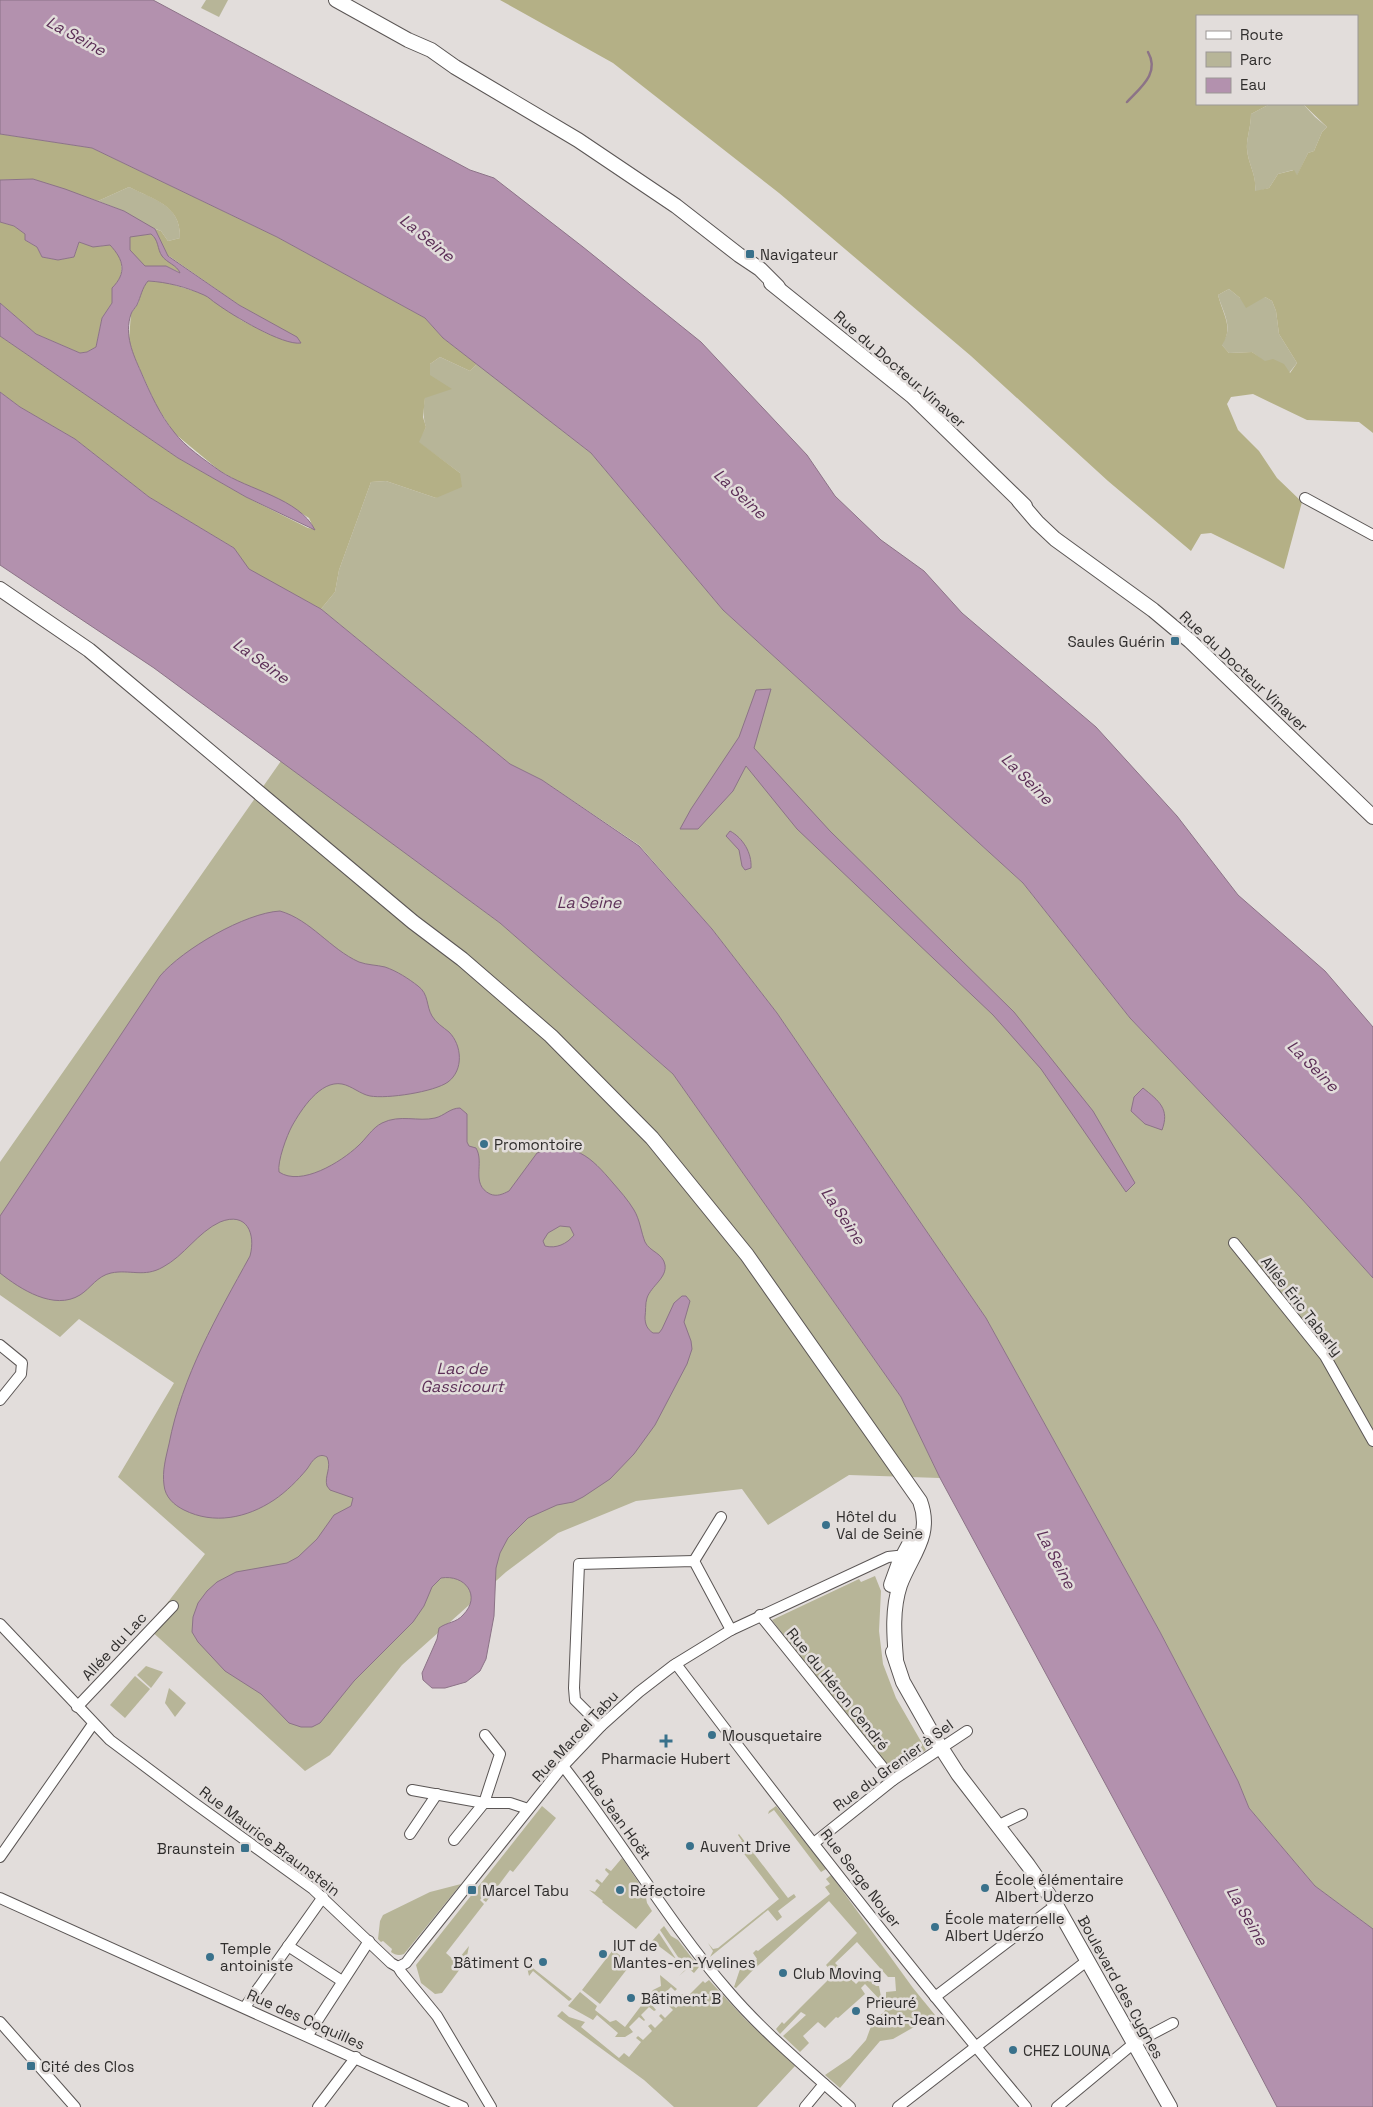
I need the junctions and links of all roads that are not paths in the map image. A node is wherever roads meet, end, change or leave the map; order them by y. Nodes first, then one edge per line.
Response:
1 (336, 0) edge
2 (1305, 498) dead end
3 (1373, 535) edge
4 (0, 589) edge
5 (1373, 817) edge
6 (1234, 1244) dead end
7 (0, 1345) edge
8 (0, 1400) edge
9 (1373, 1441) edge
10 (721, 1517) dead end
11 (694, 1561) junction
12 (880, 1562) junction
13 (905, 1564) junction
14 (893, 1580) junction
15 (173, 1606) dead end
16 (760, 1615) junction
17 (0, 1624) edge
18 (731, 1630) junction
19 (896, 1659) junction
20 (676, 1664) junction
21 (77, 1707) junction
22 (93, 1724) junction
23 (601, 1726) junction
24 (966, 1731) dead end
25 (485, 1735) dead end
26 (940, 1747) junction
27 (563, 1766) junction
28 (893, 1780) junction
29 (412, 1790) dead end
30 (437, 1794) junction
31 (484, 1803) junction
32 (528, 1809) junction
33 (1022, 1814) dead end
34 (997, 1826) junction
35 (410, 1834) dead end
36 (454, 1840) dead end
37 (814, 1843) junction
38 (0, 1857) edge
39 (323, 1897) junction
40 (0, 1898) edge
41 (1056, 1905) junction
42 (369, 1941) junction
43 (288, 1946) junction
44 (1088, 1960) junction
45 (398, 1967) junction
46 (342, 1981) junction
47 (935, 1998) junction
48 (245, 2007) junction
49 (0, 2022) edge
50 (1173, 2023) dead end
51 (308, 2035) junction
52 (1133, 2044) junction
53 (975, 2046) junction
54 (356, 2057) junction
55 (824, 2084) junction
56 (70, 2105) edge
57 (318, 2107) edge
58 (463, 2107) edge
59 (491, 2107) edge
60 (805, 2107) edge
61 (850, 2107) edge
62 (898, 2107) edge
63 (1026, 2107) edge
64 (1057, 2107) edge
65 (1170, 2107) edge

1 - 5 main road, Rue du Docteur Vinaver
2 - 3 street
4 - 13 main road, Boulevard des Cygnes
6 - 9 street, Allée Éric Tabarly
7 - 8 street
10 - 11 street
11 - 18 street
11 - 23 street
12 - 13 street, Rue Marcel Tabu
12 - 14 street
12 - 16 street, Rue Marcel Tabu
13 - 14 main road, Boulevard des Cygnes
13 - 19 main road, Boulevard des Cygnes
14 - 19 main road, Boulevard des Cygnes
15 - 21 street, Allée du Lac
16 - 18 street, Rue Marcel Tabu
16 - 28 street, Rue du Héron Cendré
17 - 21 street, Rue Maurice Braunstein
18 - 20 street, Rue Marcel Tabu
19 - 26 main road, Boulevard des Cygnes
20 - 23 street, Rue Marcel Tabu
20 - 37 street, Rue Serge Noyer
21 - 22 street, Rue Maurice Braunstein
22 - 38 street
22 - 39 street, Rue Maurice Braunstein
23 - 27 street, Rue Marcel Tabu
24 - 26 street, Rue du Grenier à Sel
25 - 31 street
26 - 28 street, Rue du Grenier à Sel
26 - 34 main road, Boulevard des Cygnes
27 - 32 street, Rue Marcel Tabu
27 - 55 street, Rue Jean Hoët
28 - 37 street, Rue du Grenier à Sel
29 - 30 street
30 - 31 street
30 - 35 street
31 - 32 street
31 - 36 street
32 - 45 street, Rue Marcel Tabu
33 - 34 street
34 - 41 main road, Boulevard des Cygnes
37 - 47 street, Rue Serge Noyer
39 - 42 street, Rue Maurice Braunstein
39 - 43 street
40 - 48 street, Rue des Coquilles
41 - 44 main road, Boulevard des Cygnes
41 - 47 street
42 - 45 street, Rue Maurice Braunstein
42 - 46 street
43 - 46 street
43 - 48 street
44 - 52 main road, Boulevard des Cygnes
44 - 53 street
45 - 59 street, Rue Maurice Braunstein
46 - 51 street
47 - 53 street, Rue Serge Noyer
48 - 51 street, Rue des Coquilles
49 - 56 street
50 - 52 street
51 - 54 street, Rue des Coquilles
52 - 64 street
52 - 65 main road, Boulevard des Cygnes
53 - 62 street
53 - 63 street, Rue Serge Noyer
54 - 57 street
54 - 58 street, Rue des Coquilles
55 - 60 street
55 - 61 street, Rue Jean Hoët

